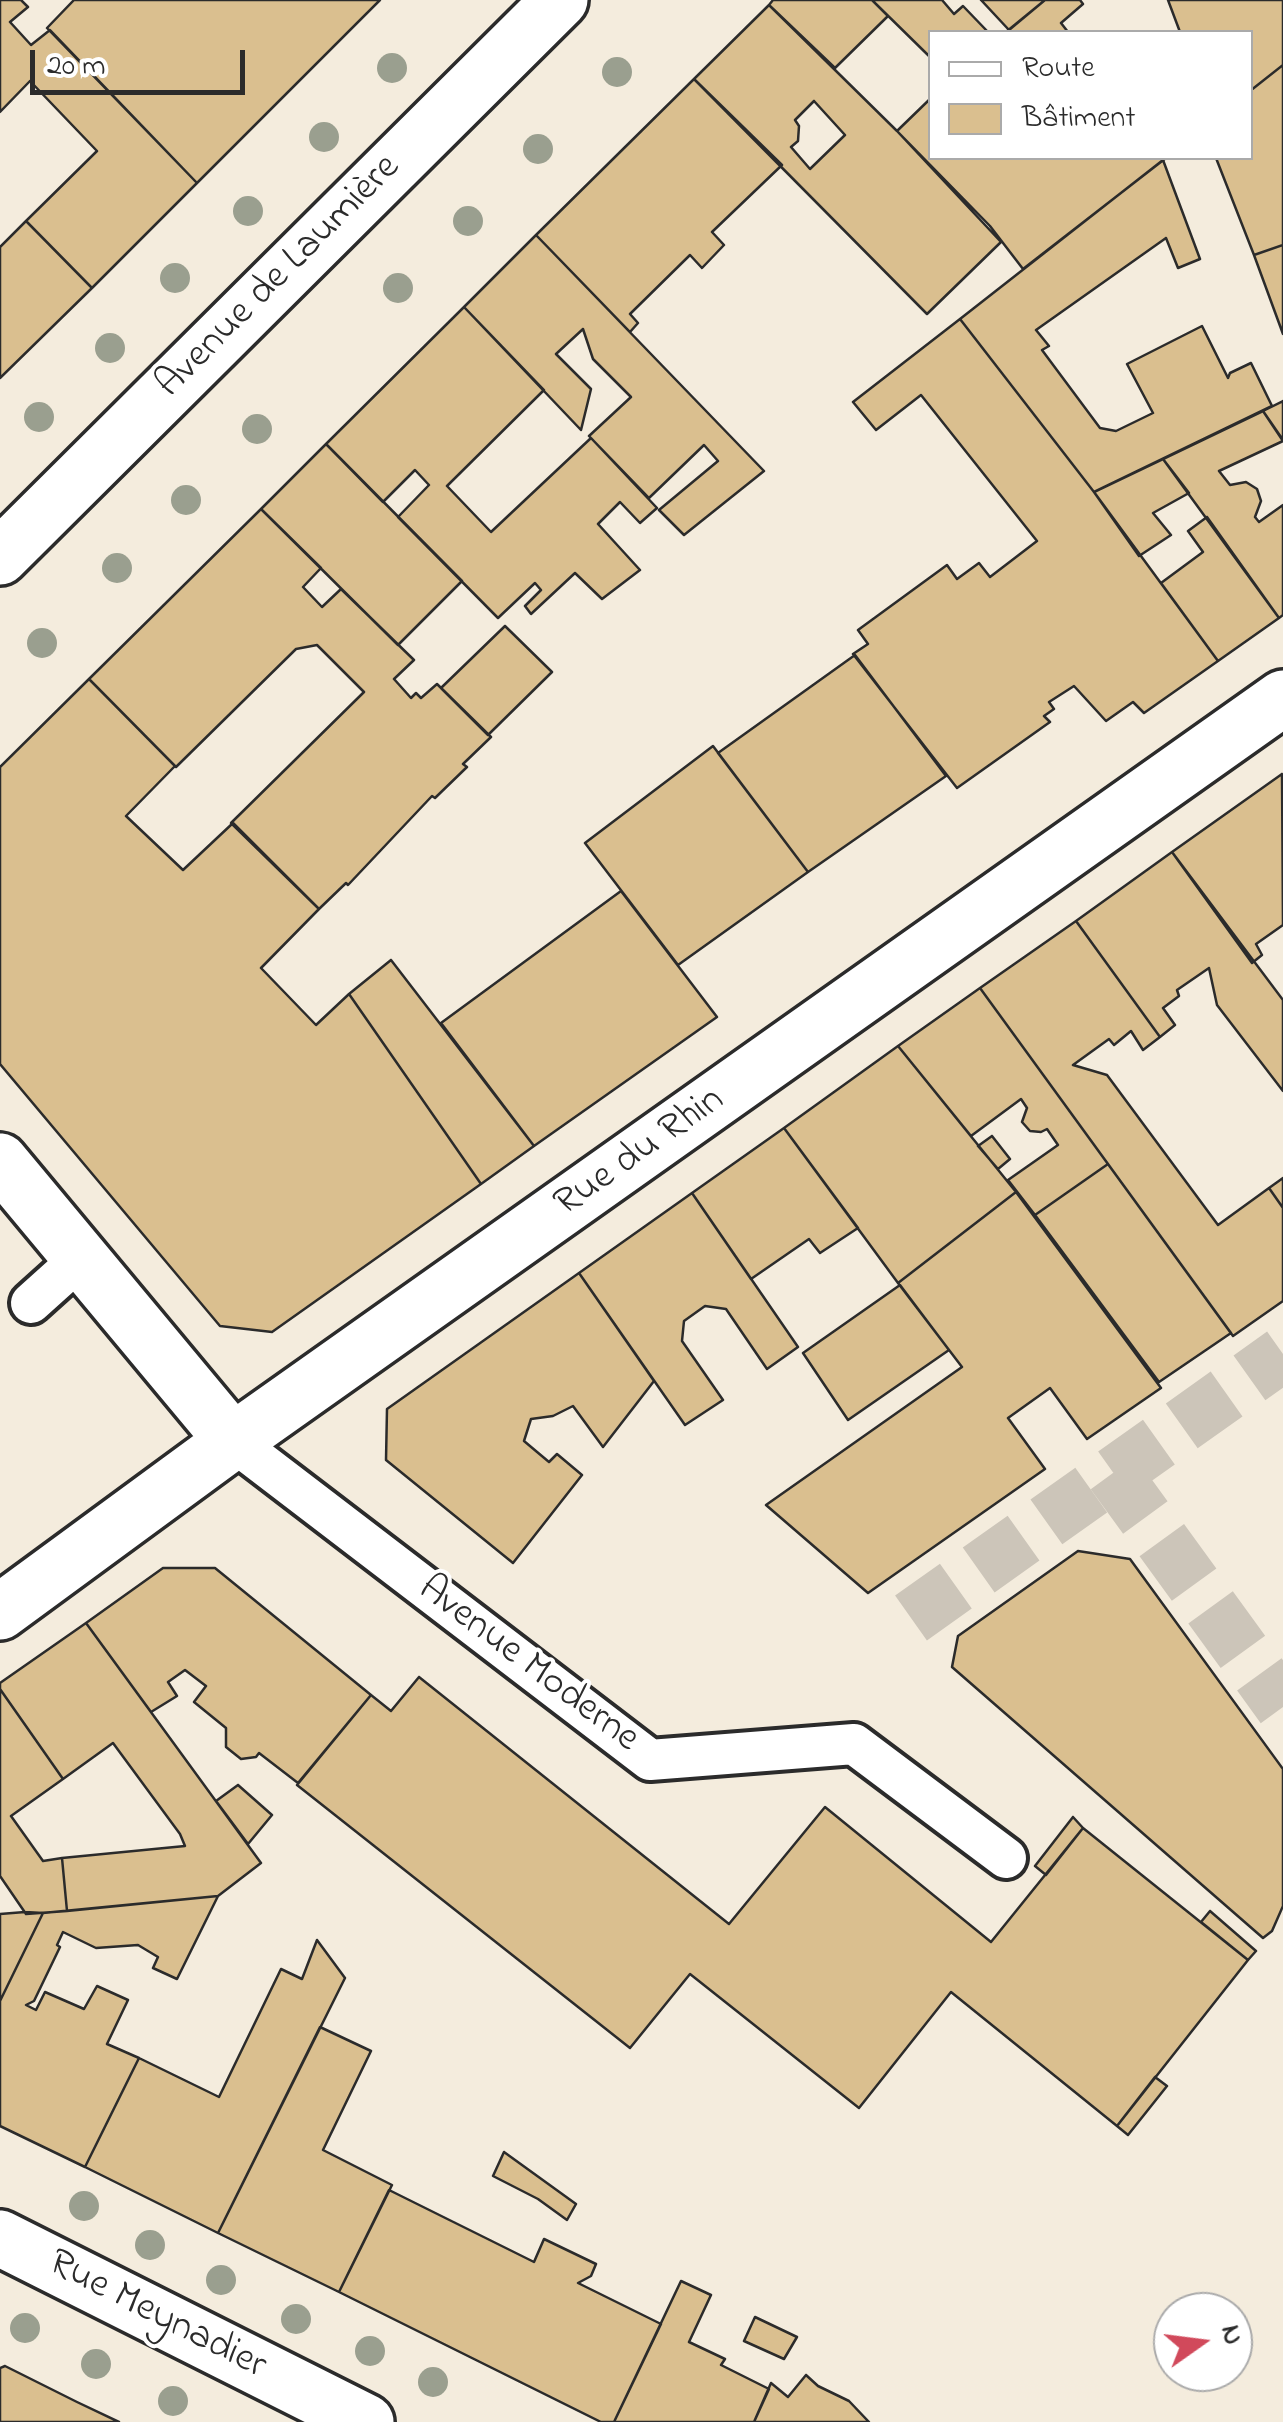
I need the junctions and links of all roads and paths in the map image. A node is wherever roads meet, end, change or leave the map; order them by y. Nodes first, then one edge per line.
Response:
1 (560, 0) edge
2 (0, 556) edge
3 (1283, 698) edge
4 (0, 1162) edge
5 (81, 1258) junction
6 (30, 1303) dead end
7 (233, 1441) junction
8 (0, 1612) edge
9 (1006, 1858) dead end
10 (0, 2238) edge
11 (366, 2422) edge

1 - 2 street, Avenue de Laumière
3 - 7 street, Rue du Rhin
4 - 5 street
5 - 6 lane
5 - 7 street
7 - 8 street, Rue du Rhin
7 - 9 lane, Avenue Moderne
10 - 11 street, Rue Meynadier

